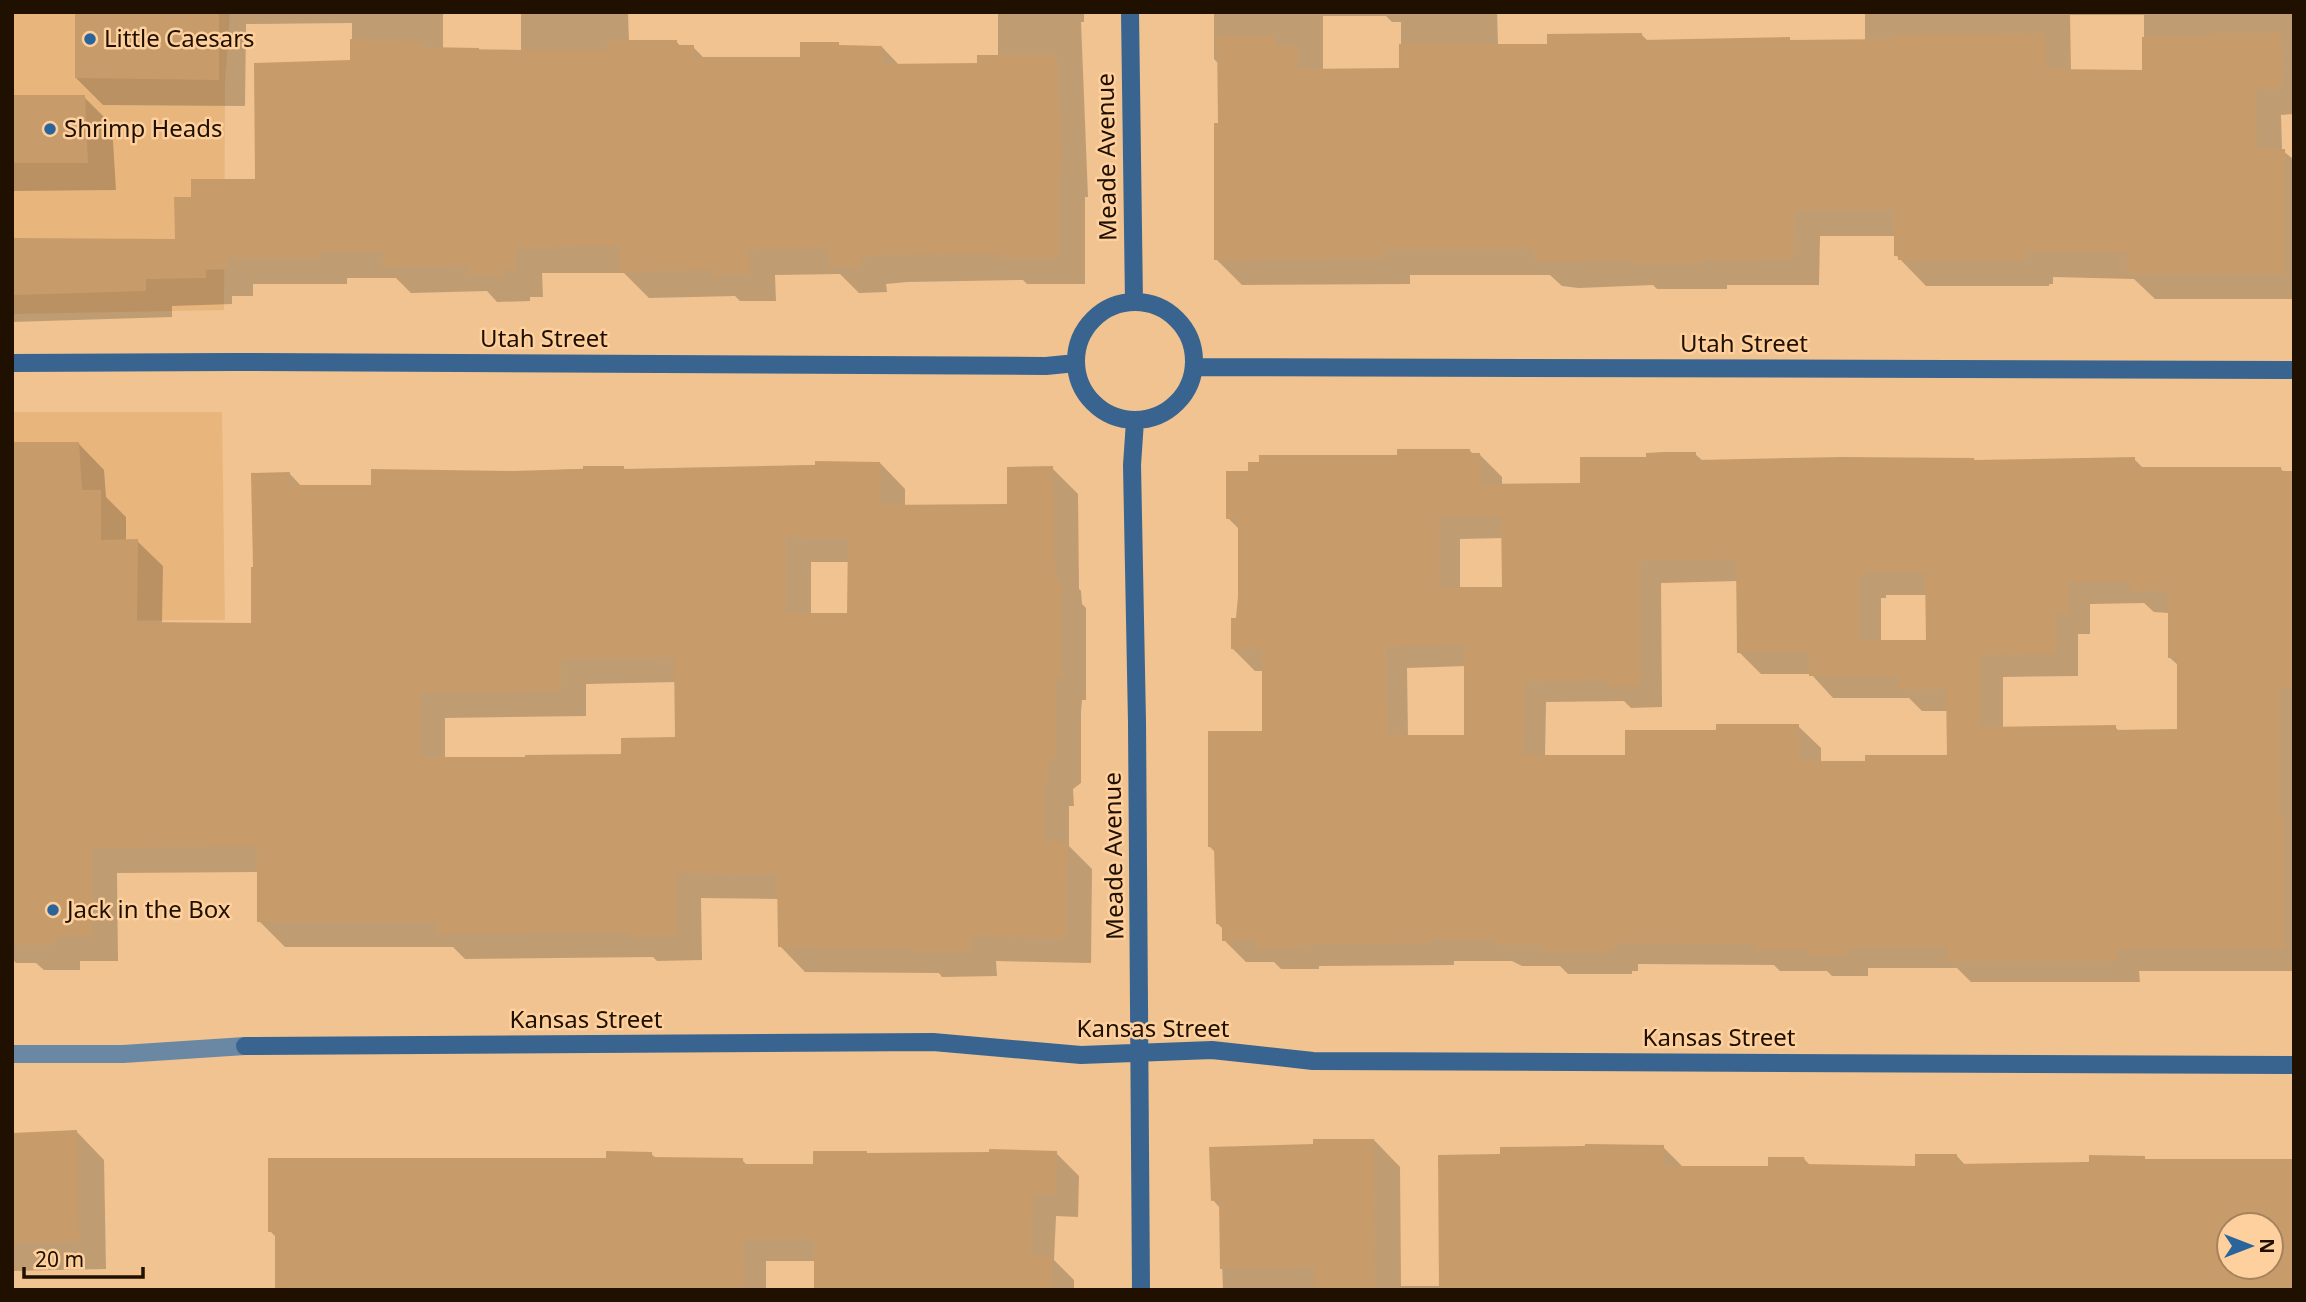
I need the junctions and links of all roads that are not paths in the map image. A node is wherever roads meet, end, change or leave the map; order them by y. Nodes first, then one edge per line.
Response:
1 (1130, 12) edge
2 (1134, 302) junction
3 (12, 363) edge
4 (1076, 363) junction
5 (1195, 367) junction
6 (2294, 370) edge
7 (1135, 421) junction
8 (12, 1054) edge
9 (1140, 1054) junction
10 (2294, 1065) edge
11 (1141, 1290) edge

1 - 2 street, Meade Avenue
2 - 4 street
2 - 5 street
3 - 4 street, Utah Street
4 - 7 street
5 - 6 street, Utah Street
5 - 7 street
7 - 9 street, Meade Avenue
8 - 9 street, Kansas Street
9 - 10 street, Kansas Street
9 - 11 street, Meade Avenue

